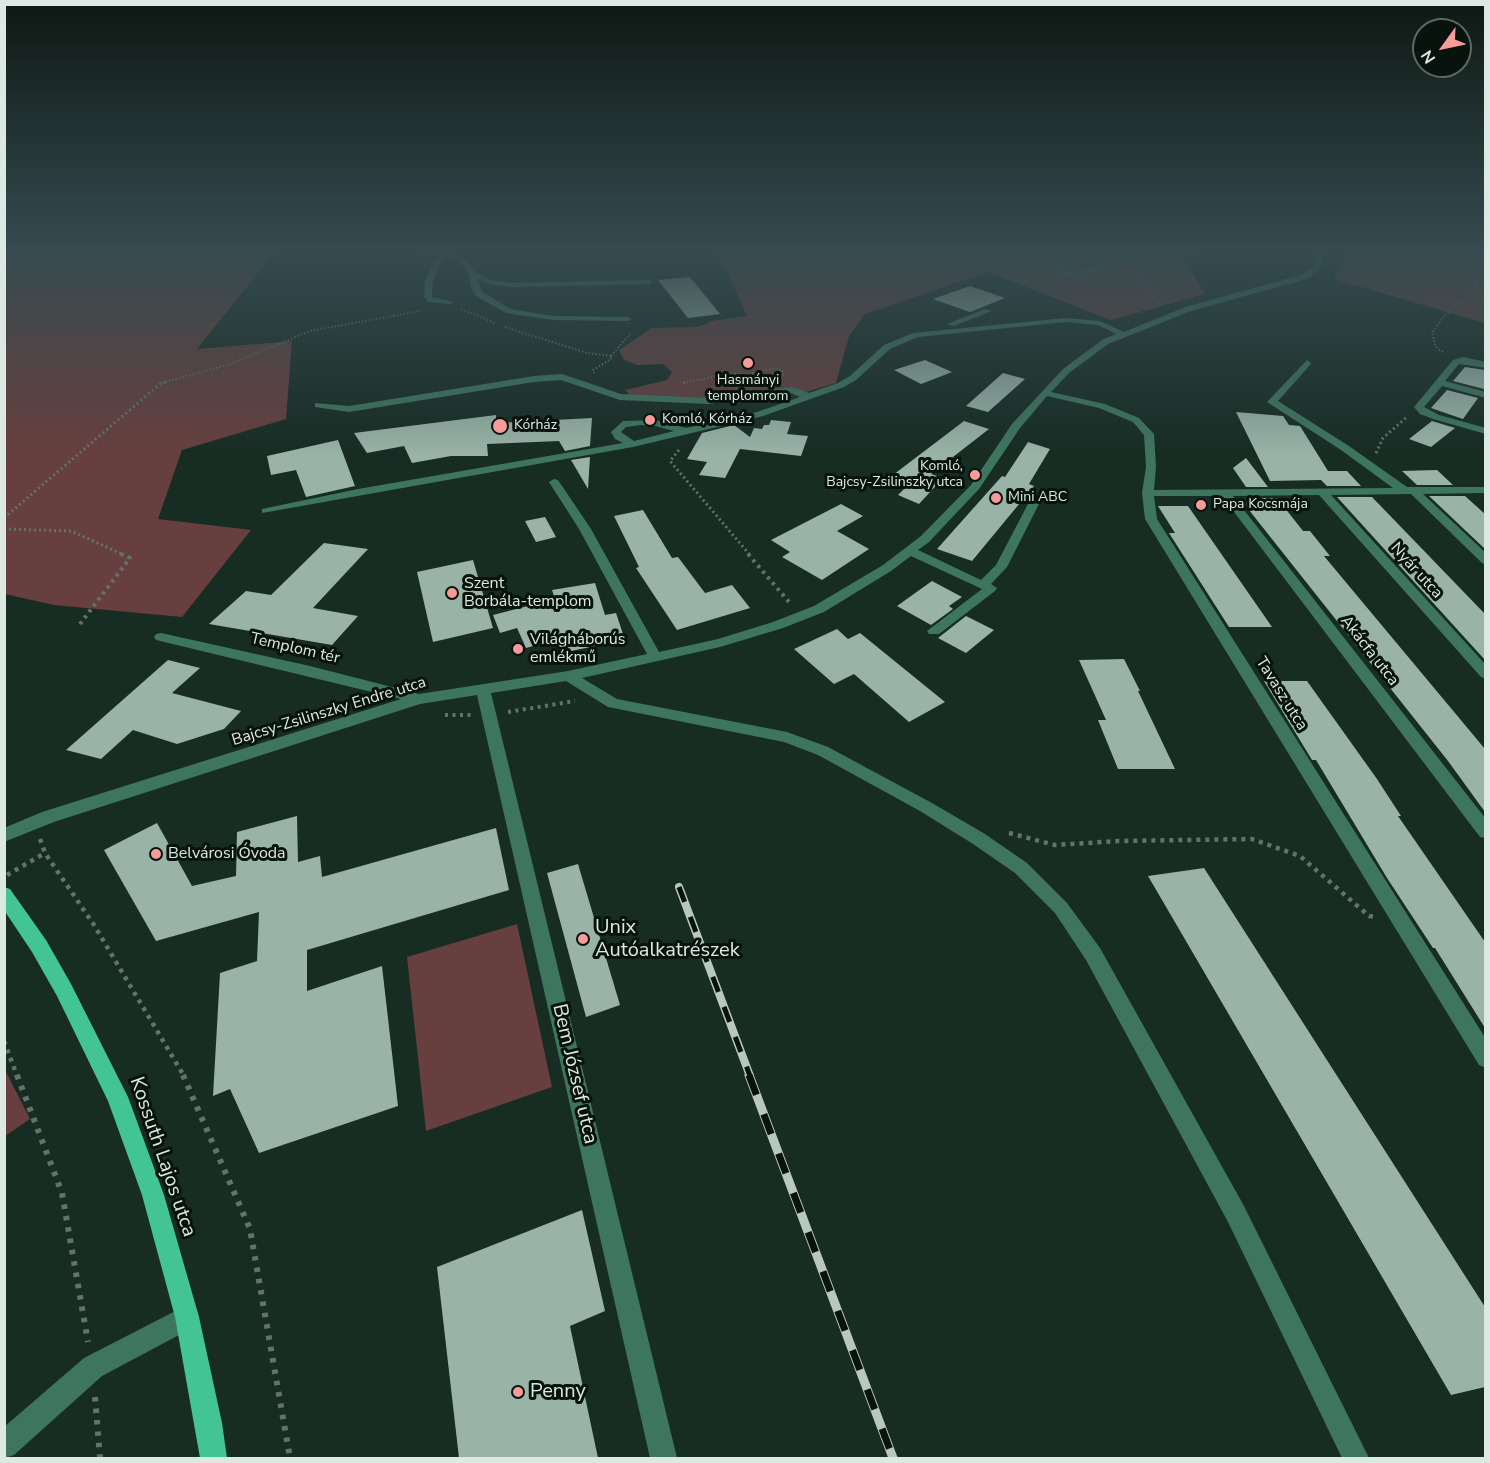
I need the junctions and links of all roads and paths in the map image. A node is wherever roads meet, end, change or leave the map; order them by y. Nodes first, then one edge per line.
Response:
1 (370, 320) edge
2 (486, 320) edge
3 (960, 320) edge
4 (1075, 320) edge
5 (1081, 320) edge
6 (1158, 320) edge
7 (1441, 320) edge
8 (947, 330) junction
9 (631, 332) dead end
10 (1122, 334) junction
11 (611, 356) junction
12 (1460, 361) junction
13 (1307, 363) dead end
14 (1485, 365) edge
15 (1439, 382) junction
16 (597, 391) junction
17 (1045, 393) junction
18 (1485, 395) edge
19 (809, 397) junction
20 (318, 405) dead end
21 (1420, 407) junction
22 (1485, 431) edge
23 (688, 432) junction
24 (633, 444) junction
25 (678, 451) dead end
26 (1379, 472) junction
27 (554, 482) dead end
28 (1408, 490) junction
29 (1485, 490) edge
30 (1322, 491) junction
31 (1225, 492) junction
32 (1148, 493) junction
33 (1034, 504) dead end
34 (266, 512) dead end
35 (4, 518) edge
36 (4, 529) edge
37 (910, 551) junction
38 (1485, 560) edge
39 (983, 585) junction
40 (778, 591) dead end
41 (80, 624) dead end
42 (934, 632) dead end
43 (161, 637) dead end
44 (655, 657) junction
45 (1485, 674) edge
46 (568, 676) junction
47 (483, 690) junction
48 (603, 696) junction
49 (419, 699) junction
50 (490, 714) junction
51 (1485, 832) edge
52 (37, 833) dead end
53 (4, 835) edge
54 (1119, 841) dead end
55 (45, 853) junction
56 (4, 876) edge
57 (4, 894) edge
58 (1400, 921) junction
59 (4, 1041) edge
60 (1485, 1058) edge
61 (187, 1317) junction
62 (93, 1367) junction
63 (4, 1445) edge
64 (100, 1458) edge
65 (214, 1458) edge
66 (290, 1458) edge
67 (664, 1458) edge
68 (1356, 1458) edge

1 - 35 path
2 - 11 path
3 - 8 street
4 - 8 street
5 - 10 street
6 - 10 street, Bajcsy-Zsilinszky Endre utca
7 - 12 path
8 - 19 street
9 - 11 path
10 - 17 street, Bajcsy-Zsilinszky Endre utca
11 - 16 path
12 - 14 street
12 - 15 street
13 - 26 street
15 - 18 street
15 - 21 street
16 - 19 street
16 - 20 street
17 - 32 street, Tavasz utca
17 - 37 street, Bajcsy-Zsilinszky Endre utca
19 - 23 street
21 - 22 street
21 - 26 path
23 - 24 street
23 - 24 street
24 - 34 street
25 - 40 path
26 - 28 street
27 - 44 street
28 - 29 street
28 - 30 street
28 - 38 street
30 - 31 street
30 - 45 street, Nyár utca
31 - 32 street
31 - 51 street, Akácfa utca
32 - 58 street, Tavasz utca
33 - 39 street
36 - 41 path
37 - 39 street
37 - 44 street, Bajcsy-Zsilinszky Endre utca
39 - 42 street
43 - 49 street, Templom tér
44 - 46 street, Bajcsy-Zsilinszky Endre utca
46 - 47 street, Bajcsy-Zsilinszky Endre utca
46 - 48 street
47 - 49 street, Bajcsy-Zsilinszky Endre utca
47 - 50 street, Bem József utca
48 - 50 path
48 - 68 street
49 - 53 street, Bajcsy-Zsilinszky Endre utca
50 - 67 street, Bem József utca
52 - 55 path
54 - 58 path
55 - 56 path
55 - 66 path
57 - 61 main road, Kossuth Lajos utca
58 - 60 street, Tavasz utca
59 - 62 path
61 - 62 street
61 - 65 main road, Kossuth Lajos utca
62 - 63 street
62 - 64 path

